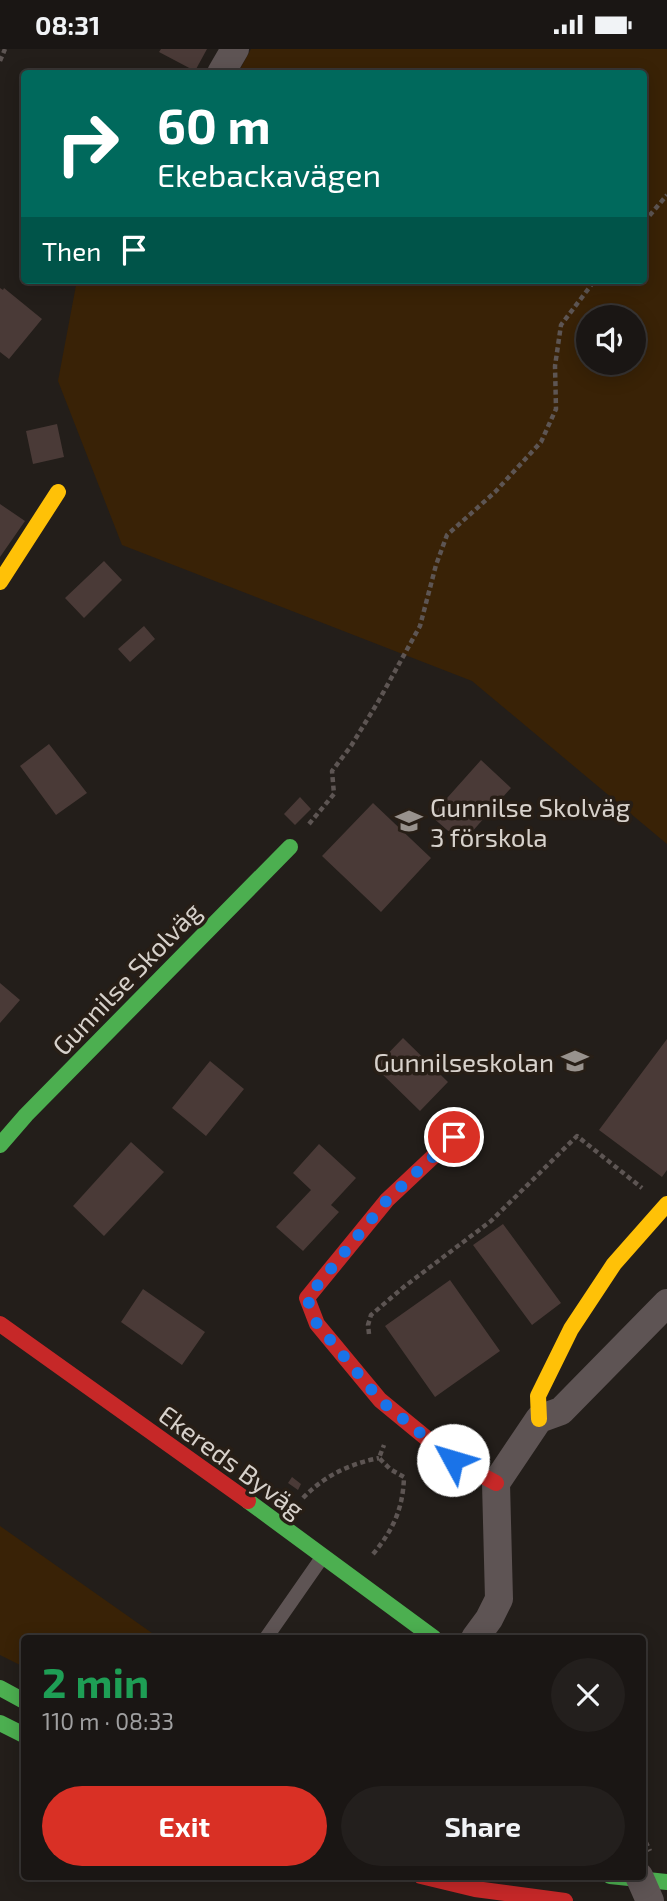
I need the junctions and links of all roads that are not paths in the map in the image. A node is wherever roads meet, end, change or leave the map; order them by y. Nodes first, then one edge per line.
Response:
1 (235, 49) edge
2 (223, 70) edge
3 (58, 492) dead end
4 (0, 582) edge
5 (290, 847) road end
6 (454, 1137) dead end
7 (0, 1145) edge
8 (666, 1205) edge
9 (667, 1303) edge
10 (0, 1324) edge
11 (539, 1419) junction
12 (496, 1483) junction
13 (322, 1557) junction
14 (268, 1635) edge
15 (430, 1635) edge
16 (477, 1635) edge
17 (0, 1688) edge
18 (21, 1699) edge
19 (0, 1723) edge
20 (21, 1734) edge
21 (438, 1880) edge
22 (641, 1880) edge
23 (646, 1880) edge
24 (667, 1882) edge
25 (565, 1901) edge
26 (650, 1901) edge

1 - 2 street
3 - 4 street
5 - 7 street, Gunnilse Skolväg
6 - 12 street
8 - 11 street
9 - 11 street
10 - 13 street, Ekereds Byväg
11 - 12 street
12 - 16 street
13 - 14 lane
13 - 15 street, Ekereds Byväg
17 - 18 street
19 - 20 street
21 - 25 street
22 - 26 street, bridge
23 - 24 street

